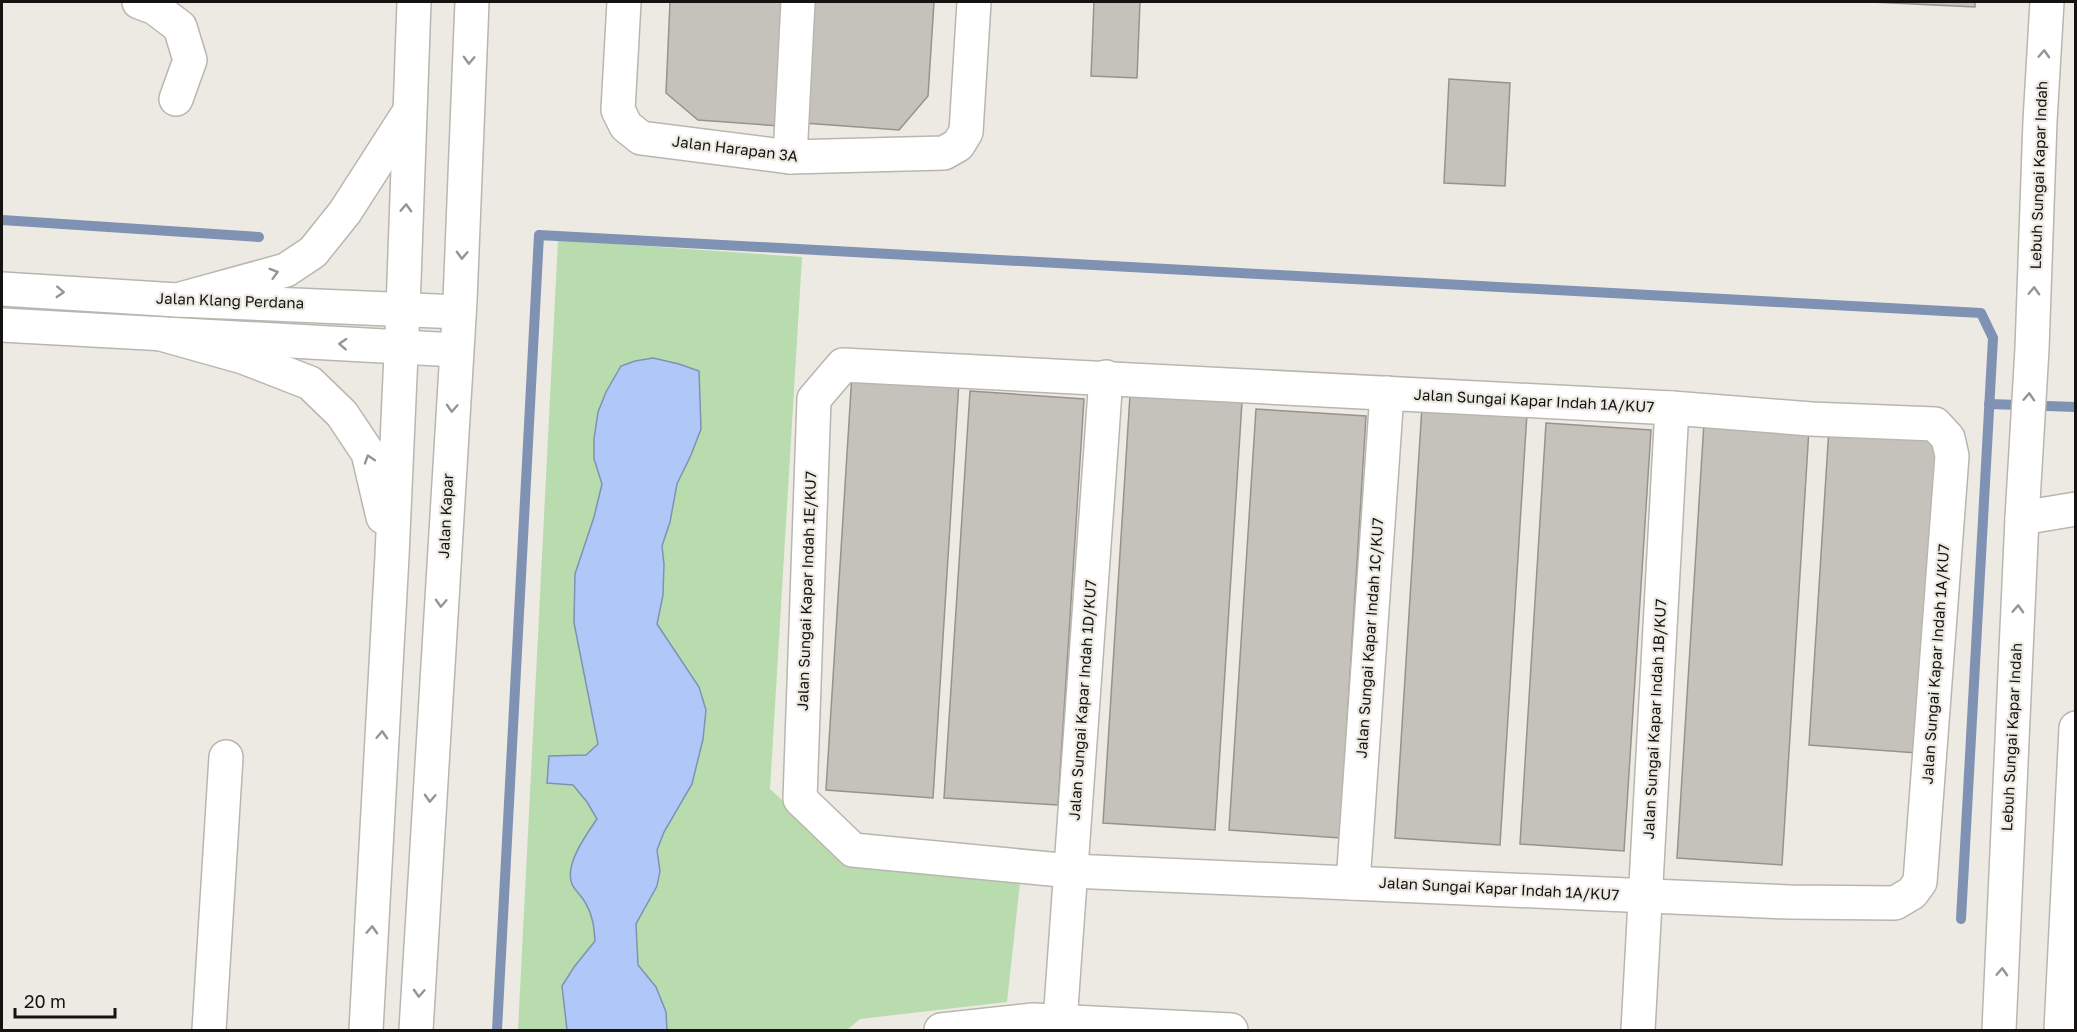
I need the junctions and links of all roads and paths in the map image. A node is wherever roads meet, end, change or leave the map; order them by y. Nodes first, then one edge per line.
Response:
1 (139, 2) edge
2 (414, 2) edge
3 (472, 2) edge
4 (624, 2) edge
5 (798, 2) edge
6 (974, 2) edge
7 (2047, 2) edge
8 (176, 99) dead end
9 (409, 112) junction
10 (790, 158) junction
11 (2, 289) edge
12 (177, 300) junction
13 (403, 309) junction
14 (459, 312) junction
15 (2, 325) edge
16 (161, 333) junction
17 (401, 348) junction
18 (456, 350) junction
19 (1106, 377) junction
20 (1387, 393) junction
21 (1672, 408) junction
22 (2076, 509) edge
23 (2022, 518) junction
24 (392, 556) junction
25 (2076, 728) edge
26 (226, 757) dead end
27 (1071, 871) junction
28 (1353, 883) junction
29 (1645, 896) junction
30 (1060, 1022) junction
31 (209, 1030) edge
32 (366, 1030) edge
33 (416, 1030) edge
34 (941, 1030) edge
35 (1231, 1030) edge
36 (1638, 1030) edge
37 (1999, 1030) edge
38 (2061, 1030) edge

1 - 8 main road
2 - 9 main road
3 -> 14 main road, Jalan Kapar
4 - 10 main road, Jalan Harapan 3A
5 - 10 main road
6 - 10 main road, Jalan Harapan 3A
23 -> 7 main road, Lebuh Sungai Kapar Indah
12 -> 9 main road
13 -> 9 main road
11 -> 12 main road, Jalan Klang Perdana
12 - 13 main road, Jalan Klang Perdana
13 - 14 main road, Jalan Klang Perdana
13 - 17 main road
14 - 18 main road, Jalan Kapar
15 - 16 main road
17 -> 16 main road
24 -> 16 main road
17 - 18 main road
17 - 24 main road
18 -> 33 main road, Jalan Kapar
19 - 20 main road, Jalan Sungai Kapar Indah 1A/KU7
19 - 27 main road, Jalan Sungai Kapar Indah 1D/KU7
19 - 27 main road, Jalan Sungai Kapar Indah 1E/KU7
20 - 21 main road, Jalan Sungai Kapar Indah 1A/KU7
20 - 28 main road, Jalan Sungai Kapar Indah 1C/KU7
21 - 29 main road, Jalan Sungai Kapar Indah 1B/KU7
21 - 29 main road, Jalan Sungai Kapar Indah 1A/KU7
22 - 23 main road
37 -> 23 main road, Lebuh Sungai Kapar Indah
32 -> 24 main road
25 - 38 main road
26 - 31 main road
27 - 28 main road, Jalan Sungai Kapar Indah 1A/KU7
27 - 30 main road, Jalan Sungai Kapar Indah 1D/KU7
28 - 29 main road, Jalan Sungai Kapar Indah 1A/KU7
29 - 36 main road, Jalan Sungai Kapar Indah 1B/KU7
30 - 34 main road
30 - 35 main road

